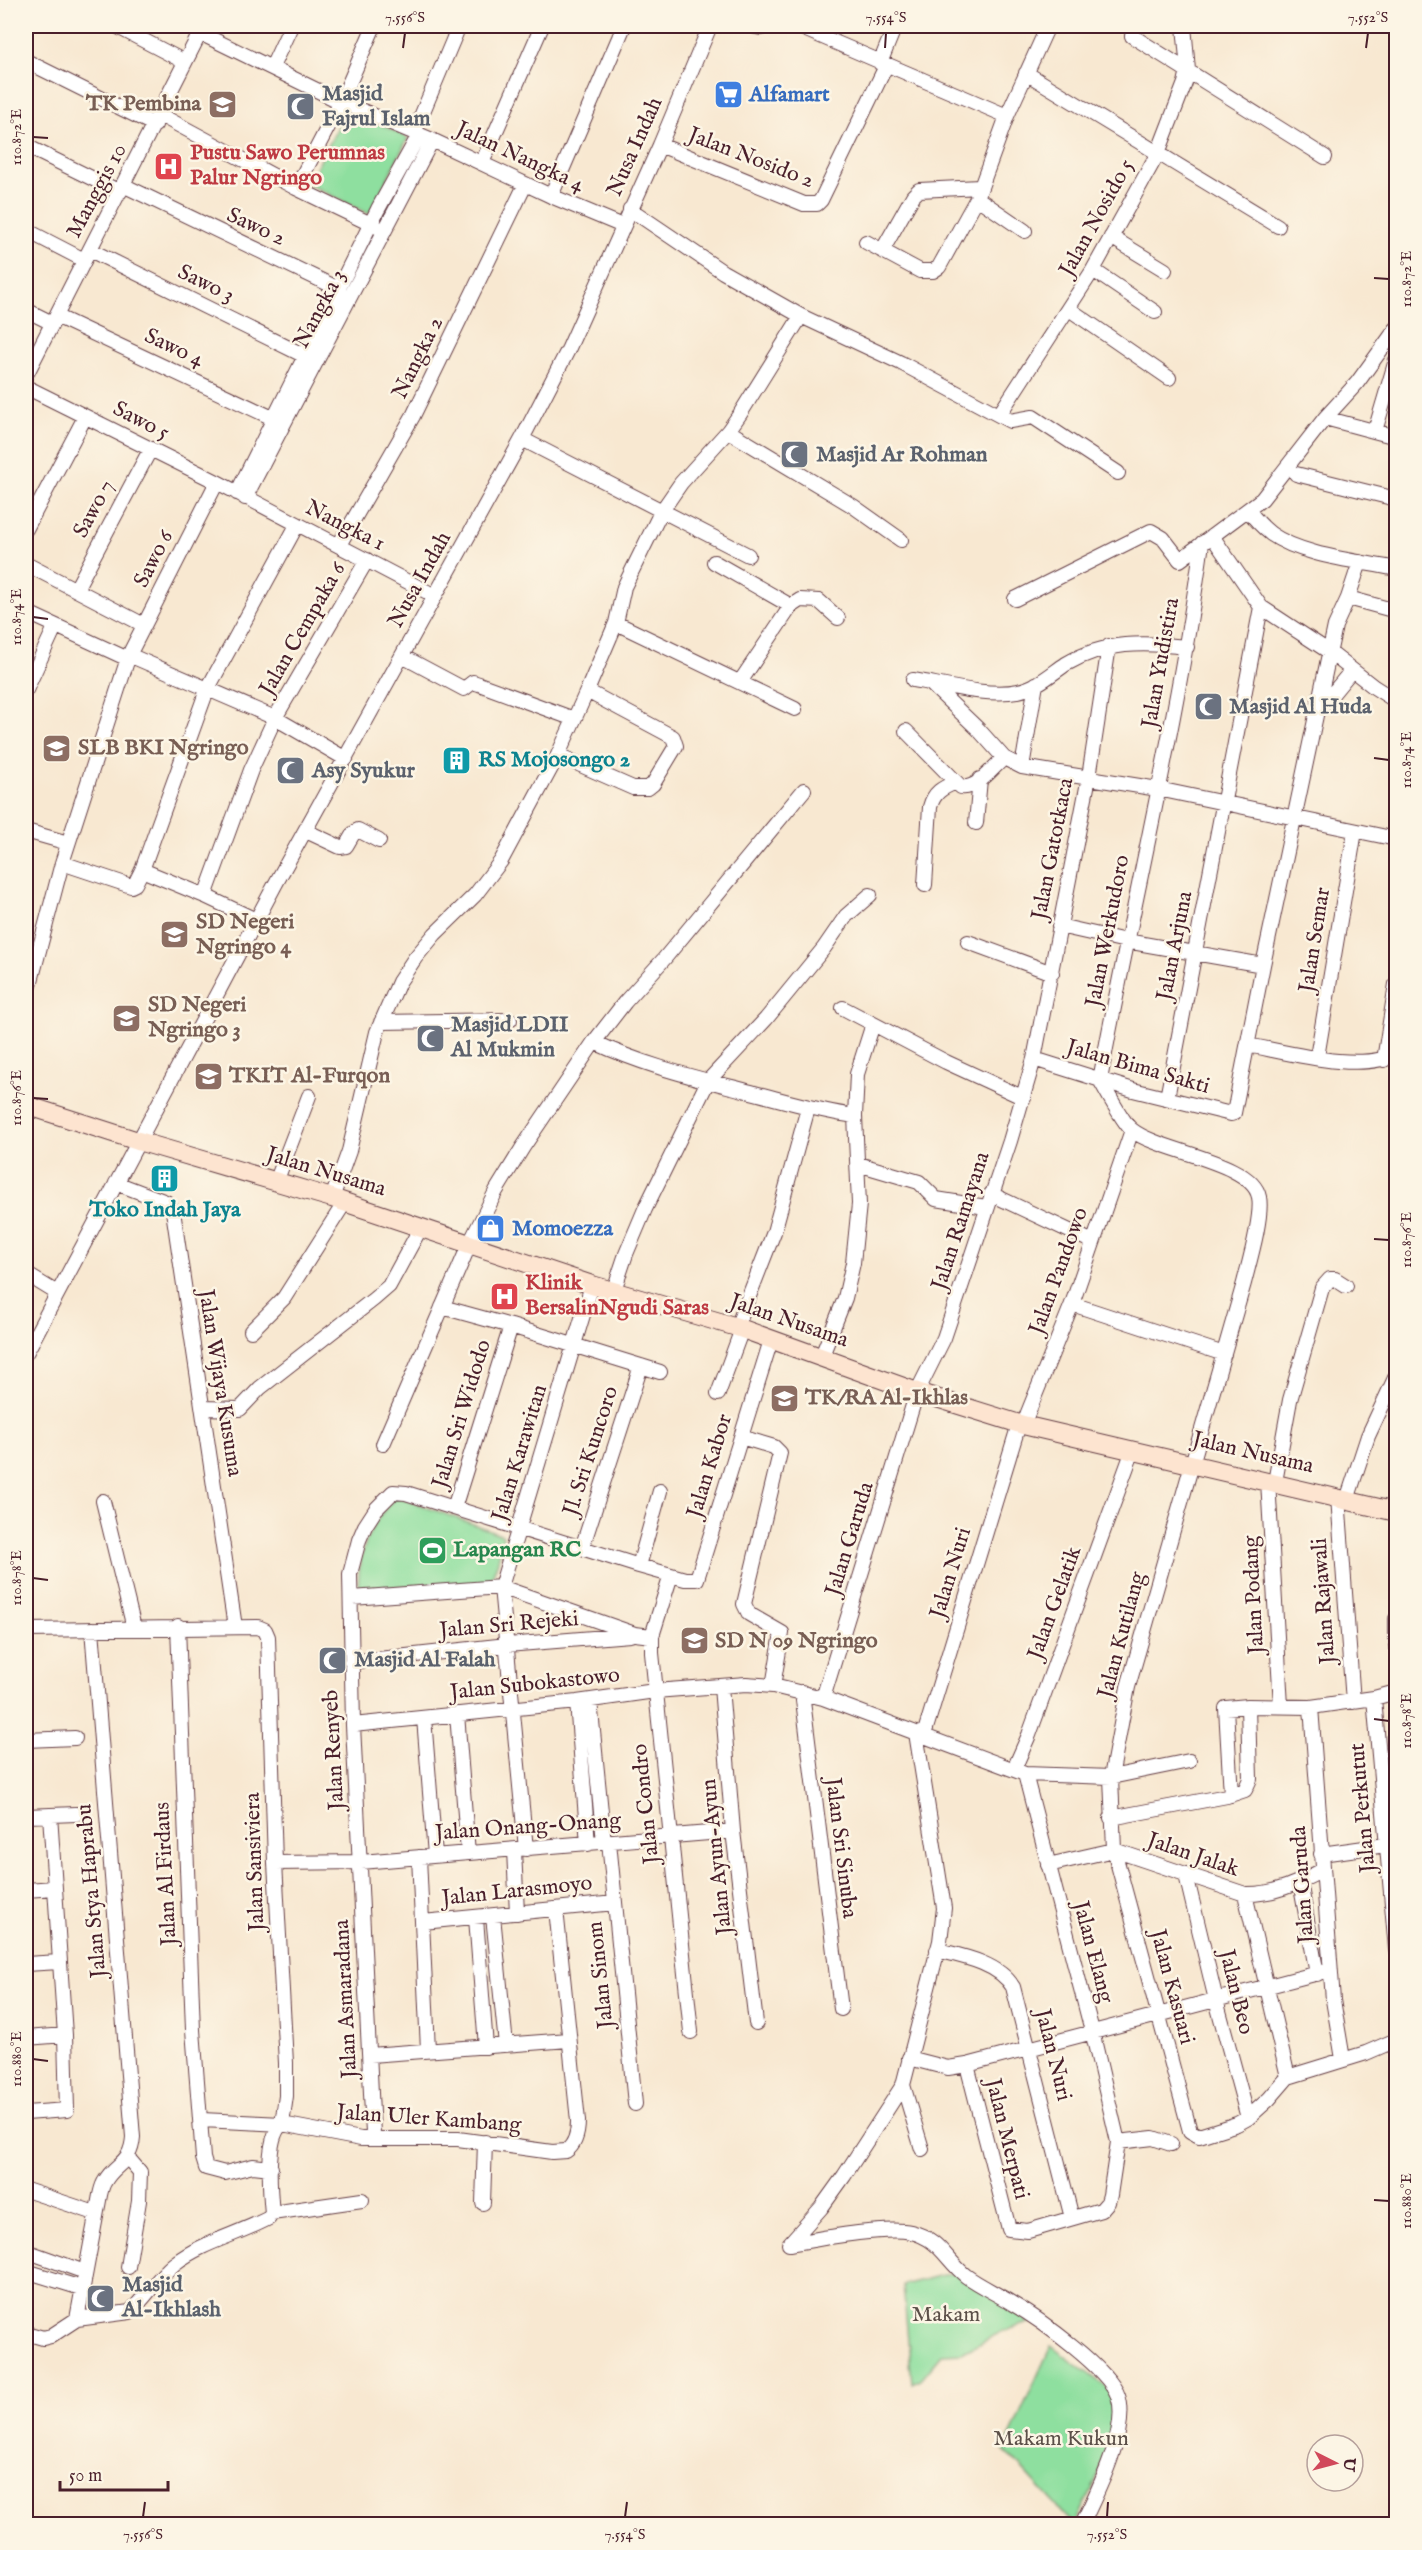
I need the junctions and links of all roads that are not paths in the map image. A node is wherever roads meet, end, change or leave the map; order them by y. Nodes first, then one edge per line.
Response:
1 (116, 26) edge
2 (291, 26) edge
3 (374, 26) edge
4 (459, 26) edge
5 (542, 26) edge
6 (624, 26) edge
7 (710, 26) edge
8 (752, 26) edge
9 (769, 26) edge
10 (797, 26) edge
11 (895, 26) edge
12 (1048, 26) edge
13 (1184, 26) edge
14 (202, 29) edge
15 (1132, 36) dead end
16 (26, 61) edge
17 (185, 62) junction
18 (883, 64) junction
19 (272, 67) junction
20 (1188, 70) junction
21 (1026, 73) junction
22 (341, 102) junction
23 (1007, 116) junction
24 (157, 120) junction
25 (422, 136) junction
26 (660, 145) junction
27 (26, 146) edge
28 (1158, 153) junction
29 (1325, 157) dead end
30 (482, 163) junction
31 (525, 184) junction
32 (296, 188) junction
33 (122, 189) junction
34 (979, 193) junction
35 (551, 196) junction
36 (630, 209) junction
37 (371, 224) junction
38 (623, 226) junction
39 (1278, 226) dead end
40 (26, 230) edge
41 (386, 231) junction
42 (1025, 231) dead end
43 (1111, 237) junction
44 (866, 242) dead end
45 (882, 251) junction
46 (87, 255) junction
47 (1093, 270) junction
48 (1164, 270) dead end
49 (339, 289) junction
50 (1069, 309) junction
51 (26, 310) edge
52 (1155, 312) dead end
53 (801, 316) junction
54 (54, 320) junction
55 (1396, 329) edge
56 (311, 358) junction
57 (1396, 360) edge
58 (26, 375) edge
59 (1169, 378) dead end
60 (26, 387) edge
61 (999, 415) junction
62 (85, 417) junction
63 (1325, 418) junction
64 (278, 421) junction
65 (728, 431) junction
66 (1375, 431) junction
67 (1396, 437) edge
68 (522, 439) junction
69 (150, 450) junction
70 (1118, 473) dead end
71 (1296, 474) dead end
72 (217, 482) junction
73 (241, 495) junction
74 (1396, 499) edge
75 (1248, 510) junction
76 (662, 512) junction
77 (297, 525) junction
78 (26, 529) edge
79 (901, 540) dead end
80 (1207, 540) junction
81 (339, 545) junction
82 (748, 555) dead end
83 (367, 560) junction
84 (1180, 560) junction
85 (714, 562) dead end
86 (1360, 562) junction
87 (26, 564) edge
88 (1396, 569) edge
89 (1196, 586) junction
90 (76, 589) junction
91 (435, 596) junction
92 (1015, 598) dead end
93 (1348, 598) junction
94 (790, 606) junction
95 (1261, 607) junction
96 (1396, 611) edge
97 (26, 612) edge
98 (838, 618) dead end
99 (616, 623) junction
100 (144, 625) junction
101 (55, 627) junction
102 (1109, 646) junction
103 (1187, 647) junction
104 (1328, 651) junction
105 (402, 656) junction
106 (129, 657) junction
107 (1352, 669) junction
108 (912, 680) dead end
109 (740, 682) junction
110 (930, 682) junction
111 (1036, 684) junction
112 (26, 690) edge
113 (207, 690) junction
114 (588, 691) junction
115 (1396, 701) edge
116 (795, 710) dead end
117 (1317, 713) junction
118 (275, 718) junction
119 (574, 719) junction
120 (906, 731) dead end
121 (558, 755) junction
122 (1004, 758) junction
123 (346, 759) junction
124 (1022, 767) junction
125 (1089, 777) junction
126 (980, 779) junction
127 (956, 782) junction
128 (1158, 789) junction
129 (804, 790) dead end
130 (1225, 803) junction
131 (1293, 818) junction
132 (976, 823) dead end
133 (26, 831) edge
134 (306, 831) junction
135 (1355, 831) junction
136 (1396, 839) edge
137 (379, 841) dead end
138 (68, 843) junction
139 (62, 863) junction
140 (142, 870) junction
141 (925, 885) dead end
142 (870, 895) dead end
143 (205, 896) junction
144 (258, 921) junction
145 (1059, 926) junction
146 (1126, 941) junction
147 (968, 942) dead end
148 (1195, 952) junction
149 (1263, 964) junction
150 (1052, 973) junction
151 (1396, 984) edge
152 (26, 1000) edge
153 (843, 1008) dead end
154 (510, 1020) dead end
155 (381, 1022) junction
156 (873, 1024) junction
157 (594, 1042) junction
158 (1248, 1045) junction
159 (1317, 1057) junction
160 (1390, 1057) edge
161 (1034, 1059) junction
162 (1100, 1080) junction
163 (708, 1081) junction
164 (309, 1096) dead end
165 (1024, 1098) junction
166 (1167, 1098) junction
167 (26, 1105) edge
168 (808, 1108) junction
169 (855, 1116) junction
170 (1132, 1130) junction
171 (138, 1141) junction
172 (858, 1164) junction
173 (276, 1182) junction
174 (116, 1183) junction
175 (339, 1200) junction
176 (988, 1201) junction
177 (421, 1227) junction
178 (1093, 1242) junction
179 (470, 1243) junction
180 (26, 1274) edge
181 (592, 1286) junction
182 (1346, 1286) dead end
183 (614, 1290) junction
184 (57, 1293) junction
185 (1072, 1304) junction
186 (442, 1307) junction
187 (511, 1326) junction
188 (739, 1328) junction
189 (250, 1331) dead end
190 (771, 1340) junction
191 (574, 1346) junction
192 (26, 1353) edge
193 (1224, 1354) junction
194 (821, 1358) junction
195 (641, 1366) junction
196 (660, 1372) dead end
197 (1396, 1376) edge
198 (917, 1392) junction
199 (718, 1394) dead end
200 (203, 1408) junction
201 (1021, 1424) junction
202 (741, 1437) junction
203 (383, 1444) dead end
204 (1133, 1450) junction
205 (1190, 1464) junction
206 (1272, 1482) junction
207 (660, 1491) dead end
208 (1342, 1498) junction
209 (103, 1501) dead end
210 (454, 1508) junction
211 (1396, 1512) edge
212 (519, 1528) junction
213 (582, 1548) junction
214 (639, 1566) junction
215 (671, 1575) junction
216 (501, 1587) junction
217 (352, 1598) junction
218 (1396, 1619) edge
219 (178, 1626) junction
220 (235, 1626) junction
221 (134, 1628) junction
222 (92, 1629) junction
223 (26, 1630) edge
224 (636, 1634) junction
225 (652, 1636) junction
226 (507, 1645) junction
227 (1396, 1646) edge
228 (351, 1662) junction
229 (773, 1686) junction
230 (721, 1687) junction
231 (655, 1691) junction
232 (802, 1692) junction
233 (1396, 1692) edge
234 (823, 1698) junction
235 (1374, 1698) junction
236 (584, 1702) junction
237 (1353, 1702) junction
238 (1248, 1706) junction
239 (1281, 1706) junction
240 (1311, 1707) junction
241 (513, 1709) junction
242 (457, 1714) junction
243 (424, 1718) junction
244 (353, 1725) junction
245 (920, 1734) junction
246 (75, 1738) dead end
247 (26, 1740) edge
248 (1189, 1761) dead end
249 (1019, 1772) junction
250 (1111, 1777) junction
251 (1231, 1795) junction
252 (76, 1814) dead end
253 (50, 1815) junction
254 (26, 1816) edge
255 (1111, 1818) junction
256 (733, 1831) junction
257 (670, 1837) junction
258 (606, 1842) junction
259 (588, 1844) junction
260 (1386, 1845) junction
261 (520, 1850) junction
262 (1114, 1850) junction
263 (468, 1853) junction
264 (1321, 1854) junction
265 (435, 1855) junction
266 (419, 1857) junction
267 (361, 1862) junction
268 (275, 1863) junction
269 (1048, 1864) junction
270 (1323, 1870) junction
271 (1186, 1875) junction
272 (1300, 1882) junction
273 (54, 1888) junction
274 (26, 1890) edge
275 (1245, 1894) junction
276 (1394, 1897) edge
277 (615, 1903) junction
278 (556, 1909) junction
279 (517, 1913) junction
280 (493, 1916) junction
281 (476, 1918) junction
282 (423, 1922) junction
283 (937, 1950) junction
284 (1396, 1950) edge
285 (59, 1962) junction
286 (26, 1964) edge
287 (1324, 1972) junction
288 (1267, 1986) junction
289 (1216, 2000) junction
290 (841, 2009) dead end
291 (1158, 2016) junction
292 (756, 2023) dead end
293 (691, 2031) dead end
294 (1092, 2031) junction
295 (65, 2035) junction
296 (26, 2038) edge
297 (568, 2040) junction
298 (1396, 2040) edge
299 (506, 2046) junction
300 (486, 2047) junction
301 (1030, 2048) junction
302 (428, 2050) junction
303 (370, 2055) junction
304 (909, 2058) junction
305 (1342, 2059) junction
306 (967, 2065) junction
307 (1288, 2077) junction
308 (903, 2085) junction
309 (636, 2103) dead end
310 (26, 2113) edge
311 (1248, 2118) junction
312 (202, 2120) junction
313 (282, 2124) junction
314 (374, 2134) dead end
315 (485, 2142) junction
316 (1118, 2142) junction
317 (1171, 2144) dead end
318 (922, 2149) dead end
319 (130, 2154) junction
320 (271, 2168) junction
321 (26, 2190) edge
322 (362, 2200) dead end
323 (483, 2203) dead end
324 (95, 2213) junction
325 (272, 2213) junction
326 (1072, 2218) junction
327 (26, 2251) edge
328 (128, 2267) dead end
329 (26, 2271) edge
330 (85, 2272) junction
331 (81, 2288) junction
332 (77, 2319) junction
333 (26, 2333) edge
334 (1082, 2524) edge

1 - 17 street
2 - 19 street
3 - 22 street
4 - 25 street
5 - 30 street
6 - 35 street
7 - 26 street, Nusa Indah
8 - 9 street
10 - 18 street
11 - 18 street
12 - 21 street
13 - 20 street, Jalan Nosido 5
14 - 17 street, Manggis 10
14 - 19 street, Jalan Nangka 4
15 - 20 street
16 - 24 street
17 - 24 street, Manggis 10
18 - 23 street
18 - 26 street, Jalan Nosido 2
19 - 22 street, Jalan Nangka 4
20 - 28 street, Jalan Nosido 5
20 - 29 street
21 - 23 street
21 - 28 street
22 - 25 street, Jalan Nangka 4
22 - 32 street
23 - 34 street
24 - 32 street
24 - 33 street, Manggis 10
25 - 30 street, Jalan Nangka 4
25 - 37 street
25 - 41 street, Nangka 3
26 - 36 street, Nusa Indah
27 - 33 street, Sawo 2
28 - 39 street
28 - 43 street, Jalan Nosido 5
30 - 31 street, Jalan Nangka 4
31 - 35 street, Jalan Nangka 4
31 - 81 street, Nangka 2
32 - 37 street
33 - 46 street, Manggis 10
33 - 49 street, Sawo 2
34 - 42 street
34 - 45 street
34 - 45 street
35 - 38 street, Jalan Nangka 4
36 - 38 street, Nusa Indah
36 - 53 street
37 - 41 street
37 - 49 street
38 - 68 street, Nusa Indah
40 - 46 street, Sawo 3
41 - 56 street, Nangka 3
43 - 47 street, Jalan Nosido 5
43 - 48 street
44 - 45 street
46 - 54 street, Manggis 10
46 - 56 street, Sawo 3
47 - 50 street, Jalan Nosido 5
47 - 52 street
49 - 56 street
50 - 59 street
50 - 61 street, Jalan Nosido 5
51 - 54 street, Sawo 4
53 - 61 street
53 - 65 street
54 - 58 street, Manggis 10
54 - 64 street, Sawo 4
55 - 63 street
56 - 64 street
57 - 66 street
60 - 62 street, Sawo 5
61 - 70 street
62 - 69 street, Sawo 5
62 - 78 street
63 - 66 street
63 - 75 street
64 - 73 street
65 - 76 street
65 - 79 street
66 - 67 street
68 - 76 street
68 - 91 street, Nusa Indah
69 - 72 street, Sawo 5
69 - 90 street, Sawo 7
71 - 74 street
72 - 73 street, Sawo 5
72 - 100 street, Sawo 6
73 - 77 street, Nangka 1
75 - 80 street
75 - 86 street
76 - 82 street
76 - 99 street
77 - 81 street, Nangka 1
77 - 113 street
80 - 84 street
80 - 89 street, Jalan Yudistira
80 - 95 street
81 - 83 street, Nangka 1
83 - 91 street, Nangka 1
83 - 118 street, Jalan Cempaka 6
84 - 89 street
84 - 92 street
85 - 94 street
86 - 88 street
86 - 93 street
87 - 90 street
89 - 103 street, Jalan Yudistira
90 - 100 street
91 - 105 street, Nusa Indah
93 - 96 street
93 - 104 street
94 - 98 street
94 - 109 street
95 - 104 street
95 - 130 street, Jalan Arjuna
97 - 101 street
99 - 109 street
99 - 114 street
100 - 106 street, Sawo 6
101 - 106 street
101 - 112 street
102 - 103 street
102 - 111 street
102 - 125 street, Jalan Gatotkaca
103 - 128 street, Jalan Yudistira
104 - 107 street
104 - 117 street
105 - 119 street
105 - 123 street, Nusa Indah
106 - 113 street
106 - 138 street, Sawo 6
107 - 115 street
107 - 117 street
108 - 110 street
109 - 116 street
110 - 111 street
110 - 122 street
111 - 124 street
113 - 118 street
113 - 140 street
114 - 119 street
114 - 121 street
117 - 131 street
118 - 123 street
118 - 143 street, Jalan Cempaka 6
119 - 121 street
120 - 127 street
121 - 155 street
122 - 124 street
122 - 126 street
123 - 134 street, Nusa Indah
124 - 125 street
125 - 128 street
125 - 145 street, Jalan Gatotkaca
126 - 127 street
126 - 132 street
127 - 141 street
128 - 130 street
128 - 146 street, Jalan Werkudoro
129 - 157 street
130 - 131 street
130 - 148 street, Jalan Arjuna
131 - 135 street
131 - 149 street
133 - 138 street
134 - 137 street
134 - 144 street, Nusa Indah
135 - 136 street
135 - 159 street, Jalan Semar
138 - 139 street, Sawo 6
139 - 140 street
139 - 152 street, Sawo 6
140 - 143 street
142 - 163 street
143 - 144 street
144 - 171 street, Nusa Indah
145 - 146 street
145 - 150 street, Jalan Gatotkaca
146 - 148 street
146 - 162 street, Jalan Werkudoro
147 - 150 street
148 - 149 street
148 - 166 street, Jalan Arjuna
149 - 158 street
150 - 161 street, Jalan Gatotkaca
151 - 160 street
153 - 156 street
154 - 155 street
155 - 175 street
156 - 165 street
156 - 169 street
157 - 163 street
157 - 179 street
158 - 159 street
158 - 166 street, Jalan Bima Sakti
159 - 160 street
161 - 162 street, Jalan Bima Sakti
161 - 165 street, Jalan Ramayana
162 - 166 street, Jalan Bima Sakti
162 - 170 street
163 - 168 street
163 - 183 street
164 - 173 street
165 - 176 street, Jalan Ramayana
167 - 171 street, Jalan Nusama
168 - 169 street
168 - 188 street
169 - 172 street
170 - 178 street, Jalan Pandowo
170 - 193 street, Jalan Kutilang
171 - 173 street, Jalan Nusama
171 - 174 street, Nusa Indah
172 - 176 street
172 - 194 street
173 - 175 street, Jalan Nusama
174 - 184 street, Nusa Indah
174 - 200 street, Jalan Wijaya Kusuma
175 - 177 street, Jalan Nusama
175 - 189 street
176 - 178 street
176 - 198 street, Jalan Ramayana
177 - 179 street, Jalan Nusama
177 - 200 street
178 - 185 street, Jalan Pandowo
179 - 181 street, Jalan Nusama
179 - 186 street
180 - 184 street
181 - 183 street, Jalan Nusama
181 - 191 street, Jalan Karawitan
182 - 206 street, Jalan Podang
183 - 188 street, Jalan Nusama
184 - 192 street, Nusa Indah
185 - 193 street
185 - 201 street, Jalan Pandowo
186 - 187 street
186 - 203 street
187 - 191 street, Jalan Sri Widodo
187 - 210 street, Jalan Sri Widodo
188 - 190 street, Jalan Nusama
188 - 199 street
190 - 194 street, Jalan Nusama
190 - 202 street, Jalan Kabor
191 - 195 street, Jalan Sri Widodo
191 - 212 street, Jalan Karawitan
193 - 205 street, Jalan Kutilang
194 - 198 street, Jalan Nusama
195 - 196 street, Jalan Sri Widodo
195 - 213 street, Jl. Sri Kuncoro
197 - 208 street
198 - 201 street, Jalan Nusama
198 - 234 street, Jalan Garuda
200 - 220 street, Jalan Wijaya Kusuma
201 - 204 street, Jalan Nusama
201 - 245 street, Jalan Nuri
202 - 215 street, Jalan Kabor
202 - 229 street
204 - 205 street, Jalan Nusama
204 - 249 street, Jalan Gelatik
205 - 206 street, Jalan Nusama
205 - 250 street, Jalan Kutilang
206 - 208 street, Jalan Nusama
206 - 239 street, Jalan Podang
207 - 214 street
208 - 211 street, Jalan Nusama
208 - 237 street, Jalan Rajawali
209 - 221 street
210 - 212 street, Jalan Renyeb
210 - 217 street, Jalan Renyeb
212 - 213 street, Jalan Renyeb
212 - 216 street, Jalan Karawitan
213 - 214 street, Jalan Renyeb
214 - 215 street, Jalan Renyeb
215 - 225 street, Jalan Condro
216 - 217 street
216 - 224 street
216 - 226 street, Jalan Karawitan
217 - 228 street, Jalan Renyeb
218 - 227 street
219 - 220 street, Jalan Sansiviera
219 - 221 street, Jalan Sansiviera
219 - 312 street, Jalan Al Firdaus
220 - 268 street, Jalan Sansiviera
221 - 222 street, Jalan Sansiviera
222 - 223 street, Jalan Sansiviera
222 - 319 street, Jalan Stya Haprabu
224 - 225 street
224 - 226 street, Jalan Sri Rejeki
225 - 231 street, Jalan Condro
226 - 228 street, Jalan Sri Rejeki
226 - 241 street, Jalan Karawitan
228 - 244 street, Jalan Renyeb
229 - 230 street, Jalan Subokastowo
229 - 232 street, Jalan Subokastowo
230 - 231 street, Jalan Subokastowo
230 - 256 street, Jalan Ayun-Ayun
231 - 236 street, Jalan Subokastowo
231 - 257 street, Jalan Condro
232 - 234 street, Jalan Subokastowo
232 - 290 street, Jalan Sri Sinuba
233 - 235 street
234 - 245 street, Jalan Subokastowo
235 - 237 street
235 - 260 street, Jalan Perkutut
236 - 241 street, Jalan Subokastowo
236 - 258 street, Jalan Sinom
236 - 259 street
237 - 240 street
238 - 239 street
238 - 251 street
238 - 251 street
239 - 240 street
240 - 264 street, Jalan Garuda
241 - 242 street, Jalan Subokastowo
241 - 261 street, Jalan Karawitan
242 - 243 street, Jalan Subokastowo
242 - 263 street
243 - 244 street, Jalan Subokastowo
243 - 265 street
244 - 267 street, Jalan Renyeb
245 - 249 street, Jalan Subokastowo
245 - 283 street
246 - 247 street
248 - 250 street, Jalan Subokastowo
249 - 250 street, Jalan Subokastowo
249 - 269 street, Jalan Elang
250 - 255 street, Jalan Kutilang
251 - 255 street
252 - 253 street
253 - 254 street
253 - 273 street
255 - 262 street, Jalan Kasuari
256 - 257 street, Jalan Onang-Onang
256 - 292 street, Jalan Ayun-Ayun
257 - 258 street, Jalan Onang-Onang
257 - 293 street, Jalan Condro
258 - 259 street, Jalan Onang-Onang
258 - 277 street, Jalan Sinom
259 - 261 street, Jalan Onang-Onang
260 - 264 street
260 - 276 street, Jalan Perkutut
261 - 263 street, Jalan Onang-Onang
261 - 279 street, Jalan Karawitan
262 - 269 street, Jalan Jalak
262 - 271 street, Jalan Jalak
262 - 291 street, Jalan Kasuari
263 - 265 street, Jalan Onang-Onang
264 - 270 street, Jalan Garuda
265 - 266 street, Jalan Onang-Onang
266 - 267 street, Jalan Onang-Onang
266 - 282 street
267 - 268 street, Jalan Onang-Onang
267 - 303 street, Jalan Asmaradana
268 - 313 street, Jalan Sansiviera
269 - 294 street, Jalan Elang
270 - 272 street, Jalan Jalak
270 - 287 street, Jalan Garuda
271 - 275 street, Jalan Jalak
271 - 289 street, Jalan Beo
272 - 275 street, Jalan Jalak
272 - 287 street
273 - 274 street
273 - 285 street
275 - 288 street
276 - 284 street, Jalan Perkutut
277 - 278 street, Jalan Larasmoyo
277 - 309 street, Jalan Sinom
278 - 279 street, Jalan Larasmoyo
278 - 297 street
279 - 280 street, Jalan Larasmoyo
280 - 281 street, Jalan Larasmoyo
280 - 299 street
281 - 282 street, Jalan Larasmoyo
281 - 300 street
282 - 302 street
283 - 301 street, Jalan Nuri
283 - 304 street
285 - 286 street
285 - 295 street
287 - 288 street
287 - 305 street, Jalan Garuda
288 - 289 street
288 - 307 street
289 - 291 street
289 - 311 street, Jalan Beo
291 - 294 street
291 - 311 street, Jalan Kasuari
294 - 301 street
294 - 316 street, Jalan Elang
295 - 296 street
295 - 310 street
297 - 299 street
297 - 315 street, Jalan Uler Kambang
298 - 305 street
299 - 300 street
300 - 302 street
301 - 306 street
301 - 326 street, Jalan Nuri
302 - 303 street
303 - 314 street, Jalan Asmaradana
304 - 306 street
304 - 308 street
305 - 307 street
306 - 326 street, Jalan Merpati
307 - 311 street
308 - 318 street
308 - 334 street
312 - 313 street, Jalan Uler Kambang
312 - 320 street, Jalan Al Firdaus
313 - 315 street, Jalan Uler Kambang
313 - 320 street, Jalan Sansiviera
315 - 323 street
316 - 317 street
316 - 326 street
319 - 324 street
319 - 328 street
320 - 325 street, Jalan Sansiviera
321 - 324 street
322 - 325 street
324 - 330 street
325 - 332 street
327 - 330 street
329 - 331 street
330 - 331 street
331 - 332 street
332 - 333 street

